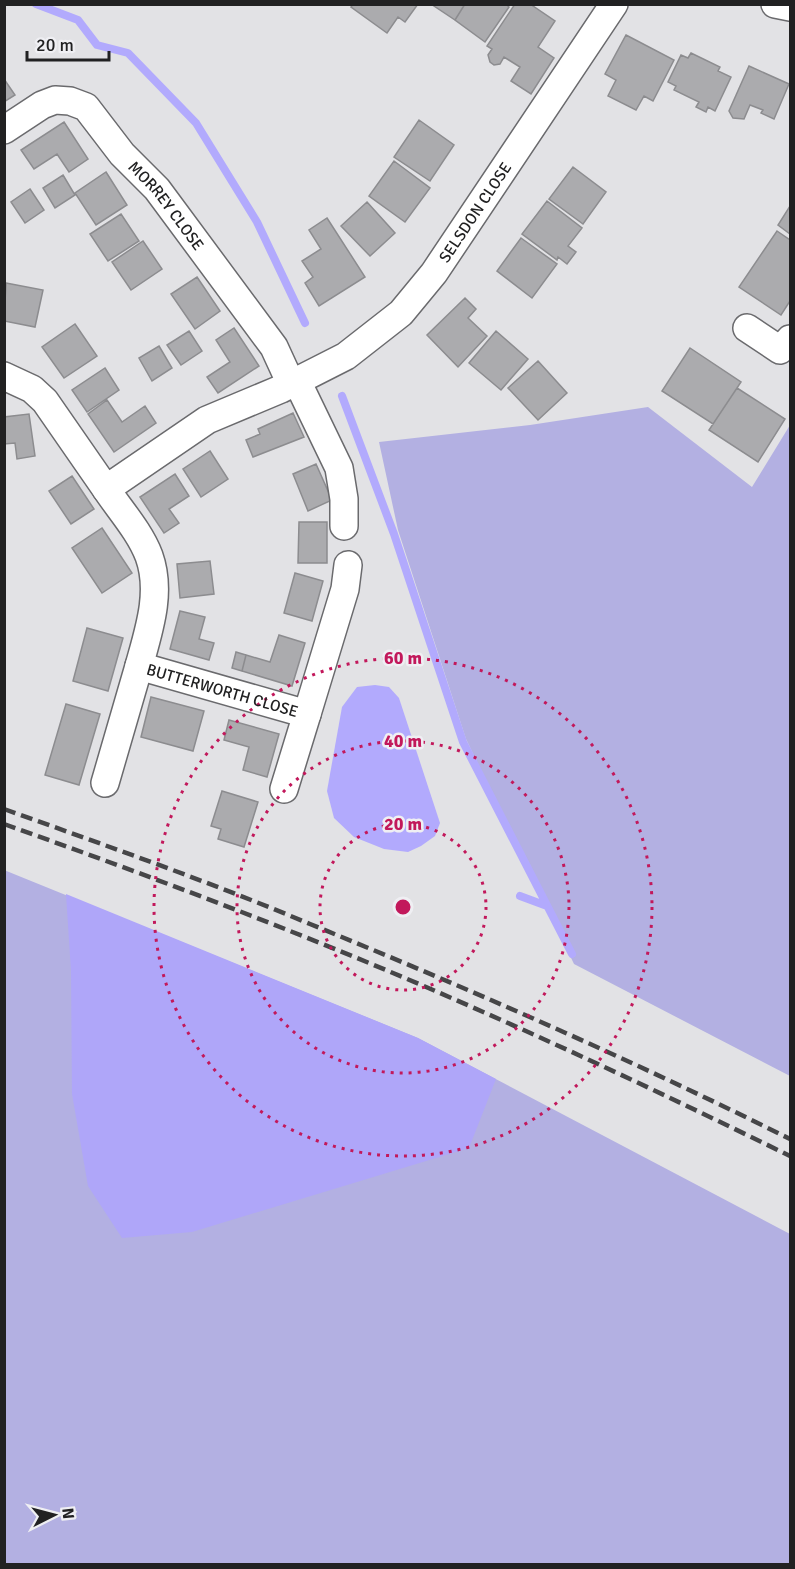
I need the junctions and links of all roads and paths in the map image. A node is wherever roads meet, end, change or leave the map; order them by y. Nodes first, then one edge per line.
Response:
1 (614, 4) edge
2 (775, 4) edge
3 (790, 7) edge
4 (4, 130) edge
5 (747, 328) dead end
6 (790, 339) edge
7 (4, 376) edge
8 (294, 382) junction
9 (106, 489) junction
10 (344, 526) dead end
11 (348, 565) dead end
12 (139, 666) junction
13 (307, 714) junction
14 (105, 783) dead end
15 (284, 789) dead end

1 - 8 street, SELSDON CLOSE
2 - 3 street
4 - 8 street, MORREY CLOSE
5 - 6 street
7 - 9 street
8 - 9 street, SELSDON CLOSE
8 - 10 street
9 - 12 street, BUTTERWORTH CLOSE
11 - 13 street, BUTTERWORTH CLOSE
12 - 13 street, BUTTERWORTH CLOSE
12 - 14 street, BUTTERWORTH CLOSE
13 - 15 street, BUTTERWORTH CLOSE

